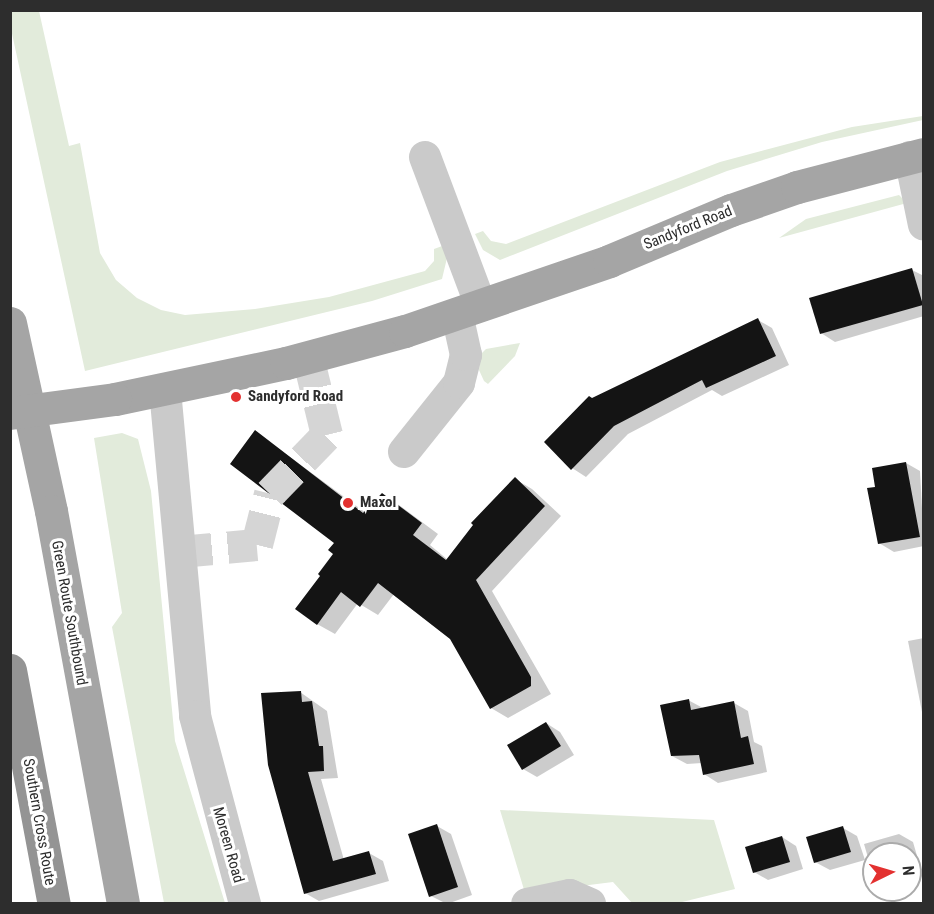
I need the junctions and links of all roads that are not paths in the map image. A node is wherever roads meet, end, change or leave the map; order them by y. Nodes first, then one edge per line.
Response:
1 (917, 156) edge
2 (425, 157) dead end
3 (924, 225) edge
4 (469, 310) junction
5 (10, 323) edge
6 (165, 390) junction
7 (10, 413) edge
8 (404, 452) dead end
9 (10, 670) edge
10 (54, 903) edge
11 (123, 903) edge
12 (244, 903) edge
13 (527, 903) edge
14 (590, 903) edge

1 - 3 street
1 - 4 main road, Sandyford Road
2 - 4 street
4 - 6 main road, Sandyford Road
4 - 8 street
5 - 11 main road, Green Route Southbound
6 - 7 main road, Sandyford Road, bridge
6 - 12 street, Moreen Road
9 - 10 highway, Southern Cross Route
13 - 14 street

